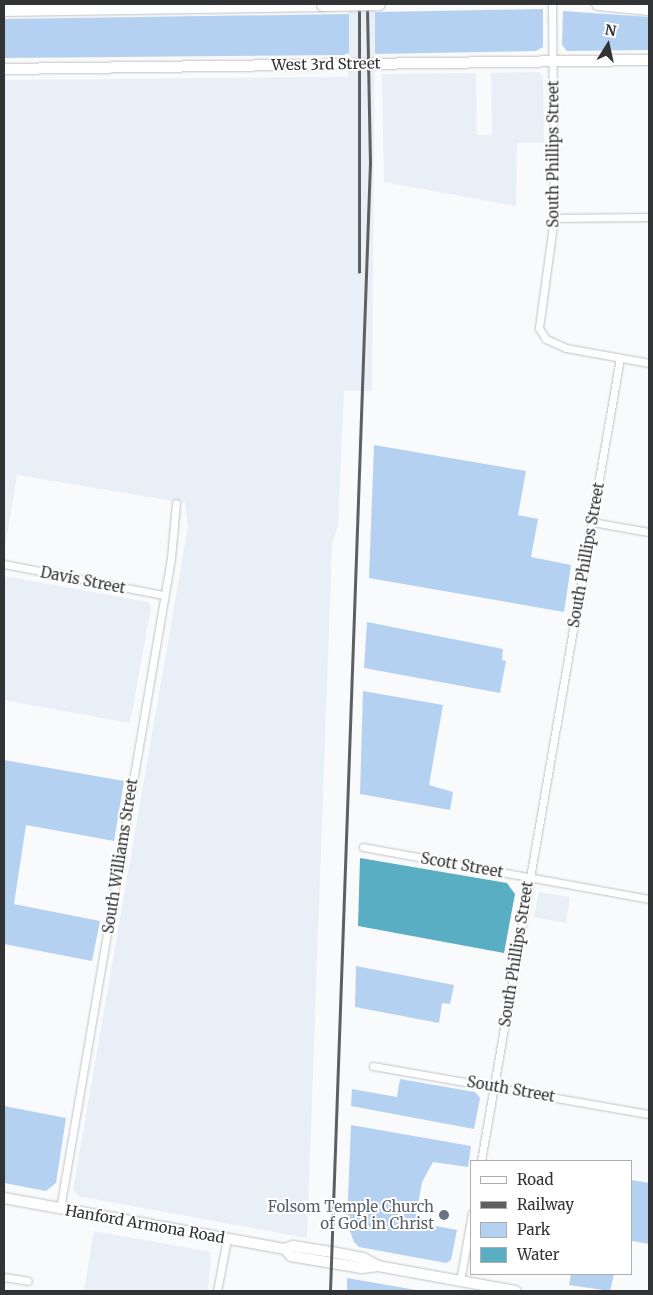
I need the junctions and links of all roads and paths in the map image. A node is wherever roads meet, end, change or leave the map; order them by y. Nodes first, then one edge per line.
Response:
1 (379, 4) edge
2 (552, 4) edge
3 (598, 4) edge
4 (322, 5) edge
5 (649, 9) edge
6 (4, 10) edge
7 (649, 60) edge
8 (554, 61) junction
9 (4, 68) edge
10 (649, 217) edge
11 (554, 218) junction
12 (620, 358) junction
13 (649, 363) edge
14 (176, 503) dead end
15 (592, 522) junction
16 (649, 532) edge
17 (4, 564) edge
18 (163, 595) junction
19 (363, 848) dead end
20 (529, 877) junction
21 (649, 898) edge
22 (373, 1066) dead end
23 (494, 1086) junction
24 (649, 1114) edge
25 (481, 1160) edge
26 (4, 1198) edge
27 (60, 1209) junction
28 (470, 1224) edge
29 (227, 1239) junction
30 (4, 1277) edge
31 (28, 1281) dead end
32 (460, 1281) junction
33 (217, 1291) edge
34 (516, 1291) edge

1 - 4 highway, bridge
2 - 8 street, South Phillips Street
3 - 5 highway
4 - 6 highway
7 - 8 main road, West 3rd Street
8 - 9 main road, West 3rd Street
8 - 11 street, South Phillips Street
10 - 11 street
11 - 12 street, South Phillips Street
12 - 13 street
12 - 15 street, South Phillips Street
14 - 18 street, South Williams Street
15 - 16 street
15 - 20 street, South Phillips Street
17 - 18 street, Davis Street
18 - 27 street, South Williams Street
19 - 20 street, Scott Street
20 - 21 street, Scott Street
20 - 23 street, South Phillips Street
22 - 23 street, South Street
23 - 24 street, South Street
23 - 25 street, South Phillips Street
26 - 27 main road, Hanford Armona Road
27 - 29 main road, Hanford Armona Road
28 - 32 street
29 - 32 main road, Hanford Armona Road
29 - 33 street
30 - 31 street
32 - 34 main road, Hanford Armona Road

